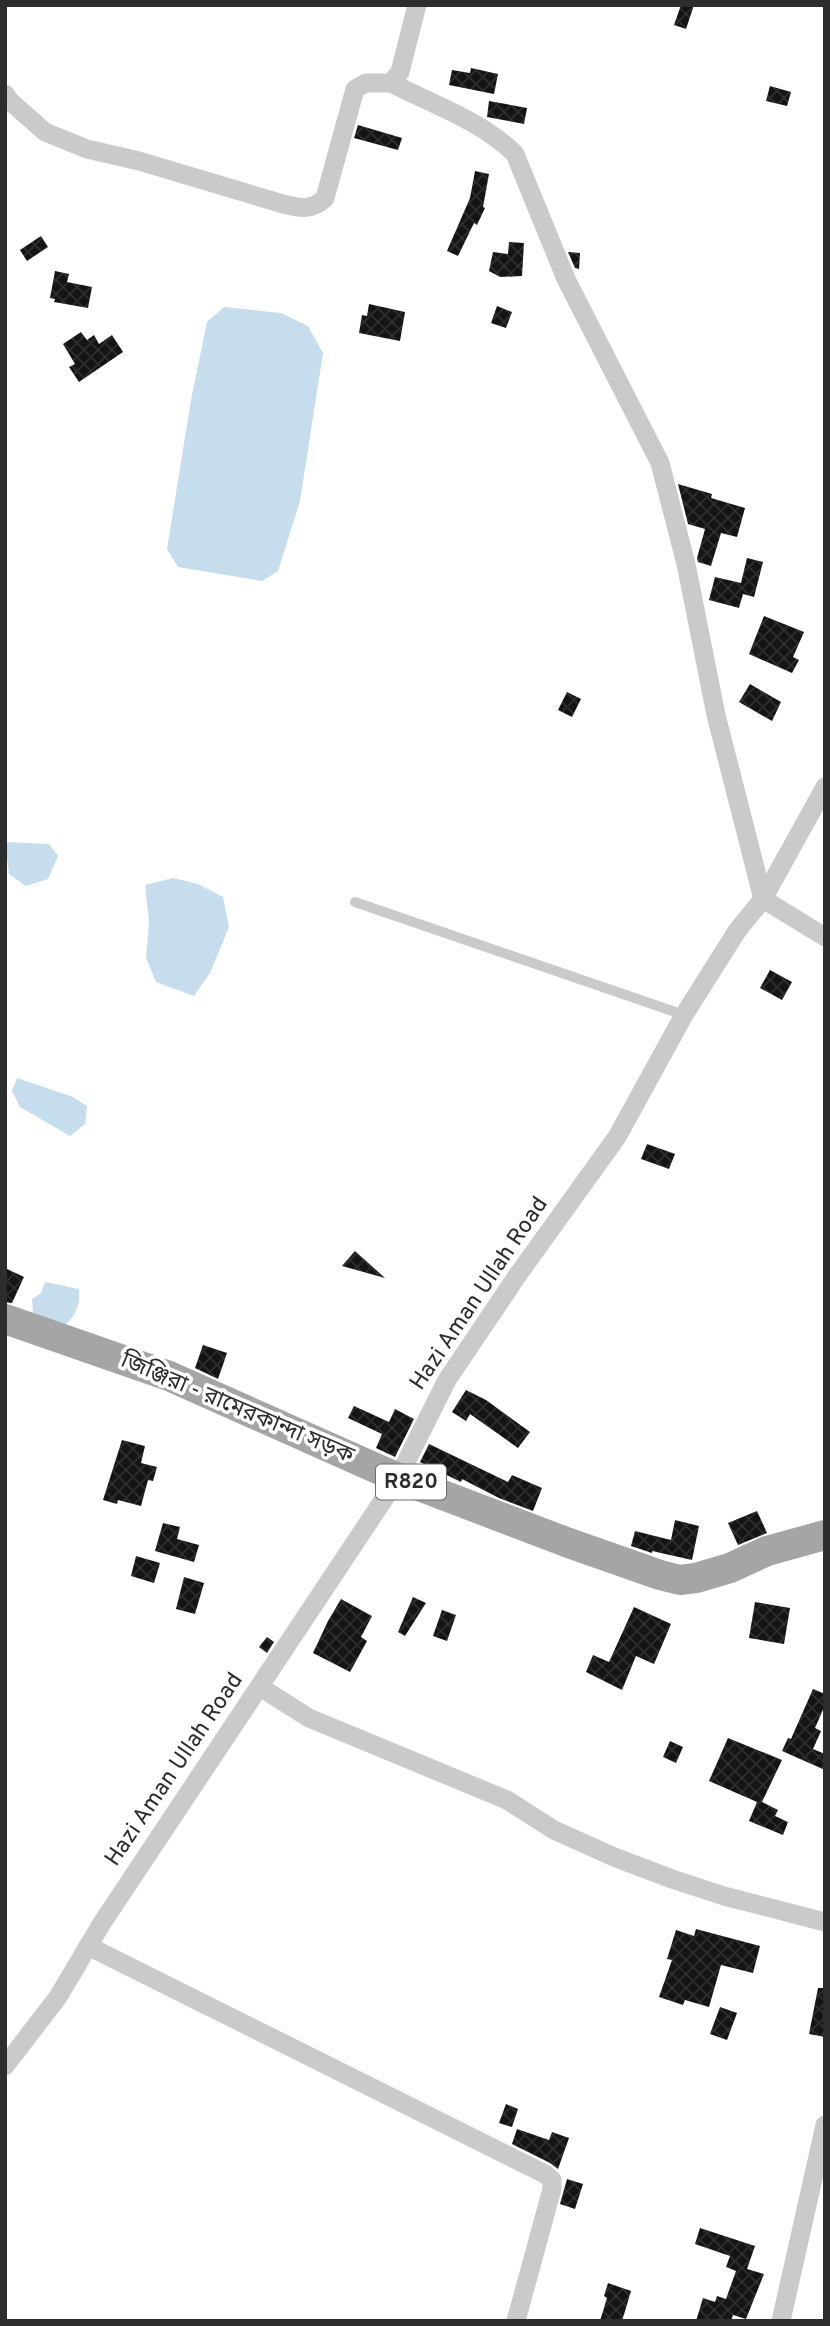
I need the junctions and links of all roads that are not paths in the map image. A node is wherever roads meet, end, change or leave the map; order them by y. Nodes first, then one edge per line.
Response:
1 (417, 5) edge
2 (391, 83) junction
3 (5, 94) edge
4 (825, 788) edge
5 (763, 899) junction
6 (355, 902) dead end
7 (825, 937) edge
8 (684, 1015) junction
9 (5, 1319) edge
10 (398, 1478) junction
11 (825, 1535) edge
12 (260, 1687) junction
13 (825, 1922) edge
14 (88, 1945) junction
15 (5, 2066) edge
16 (825, 2125) edge
17 (516, 2321) edge
18 (781, 2321) edge

1 - 2 street
2 - 3 street
2 - 5 street
4 - 5 street, Hazi Aman Ullah Road
5 - 7 street
5 - 8 street, Hazi Aman Ullah Road
6 - 8 lane
8 - 10 street, Hazi Aman Ullah Road
9 - 10 main road, জিঞ্জিরা - রামেরকান্দা সড়ক / R820
10 - 11 main road, জিঞ্জিরা - রামেরকান্দা সড়ক / R820
10 - 12 street, Hazi Aman Ullah Road
12 - 13 street
12 - 14 street, Hazi Aman Ullah Road
14 - 15 street, Hazi Aman Ullah Road
14 - 17 street
16 - 18 street

